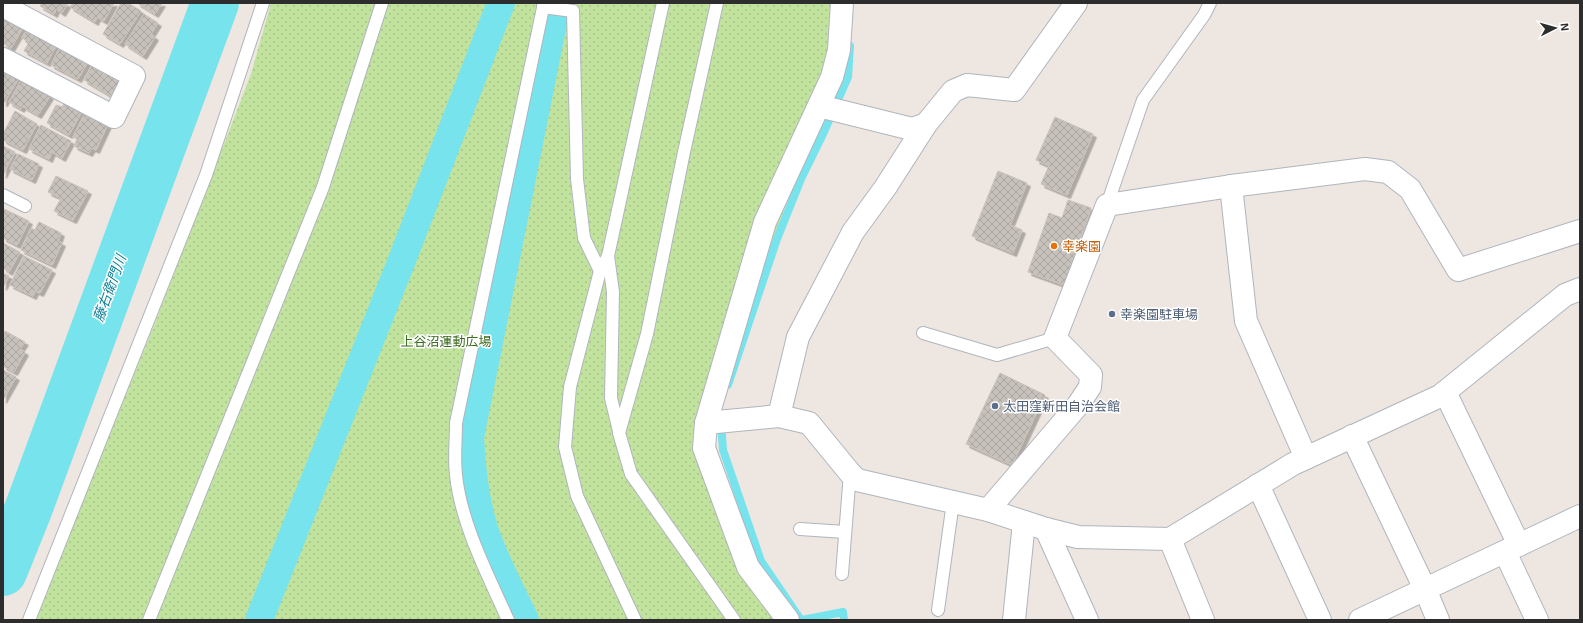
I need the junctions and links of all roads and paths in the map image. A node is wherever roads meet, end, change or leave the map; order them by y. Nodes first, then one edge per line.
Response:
1 (263, 3) edge
2 (382, 3) edge
3 (663, 3) edge
4 (717, 3) edge
5 (842, 3) edge
6 (1076, 3) edge
7 (1210, 3) edge
8 (544, 5) edge
9 (3, 6) edge
10 (3, 59) edge
11 (819, 106) junction
12 (926, 124) junction
13 (1231, 186) junction
14 (3, 195) edge
15 (1107, 205) junction
16 (24, 206) dead end
17 (1580, 231) edge
18 (608, 256) junction
19 (600, 271) junction
20 (1580, 289) edge
21 (923, 333) dead end
22 (1055, 338) junction
23 (1445, 392) junction
24 (779, 416) junction
25 (706, 423) junction
26 (619, 433) junction
27 (1352, 436) junction
28 (1306, 458) junction
29 (850, 473) junction
30 (1258, 486) junction
31 (953, 502) junction
32 (988, 510) junction
33 (1580, 516) edge
34 (1024, 522) junction
35 (800, 529) dead end
36 (1046, 529) junction
37 (845, 532) junction
38 (1170, 539) junction
39 (1512, 548) junction
40 (842, 574) dead end
41 (1425, 589) junction
42 (938, 610) dead end
43 (30, 620) edge
44 (149, 620) edge
45 (508, 620) edge
46 (635, 620) edge
47 (734, 620) edge
48 (788, 620) edge
49 (1014, 620) edge
50 (1087, 620) edge
51 (1203, 620) edge
52 (1320, 620) edge
53 (1360, 620) edge
54 (1438, 620) edge
55 (1537, 620) edge

1 - 43 lane
2 - 44 lane
3 - 18 lane
4 - 26 lane
5 - 11 street
6 - 12 street
7 - 15 lane
8 - 19 lane
8 - 45 lane
9 - 10 street
11 - 12 street
11 - 25 street
12 - 24 street
13 - 15 street
13 - 17 street
13 - 28 street
14 - 16 lane
15 - 22 street
18 - 19 lane
18 - 26 lane
19 - 46 lane
20 - 23 street
21 - 22 lane
22 - 32 street
23 - 27 street
23 - 39 street
24 - 25 street
24 - 29 street
25 - 48 street
26 - 47 lane
27 - 28 street
27 - 41 street
28 - 30 street
29 - 31 street
29 - 37 lane
30 - 38 street
30 - 52 street
31 - 32 street
31 - 42 lane
32 - 34 street
33 - 39 street
34 - 36 street
34 - 49 street
35 - 37 lane
36 - 38 street
36 - 50 street
37 - 40 lane
38 - 51 street
39 - 41 street
39 - 55 street
41 - 53 street
41 - 54 street

